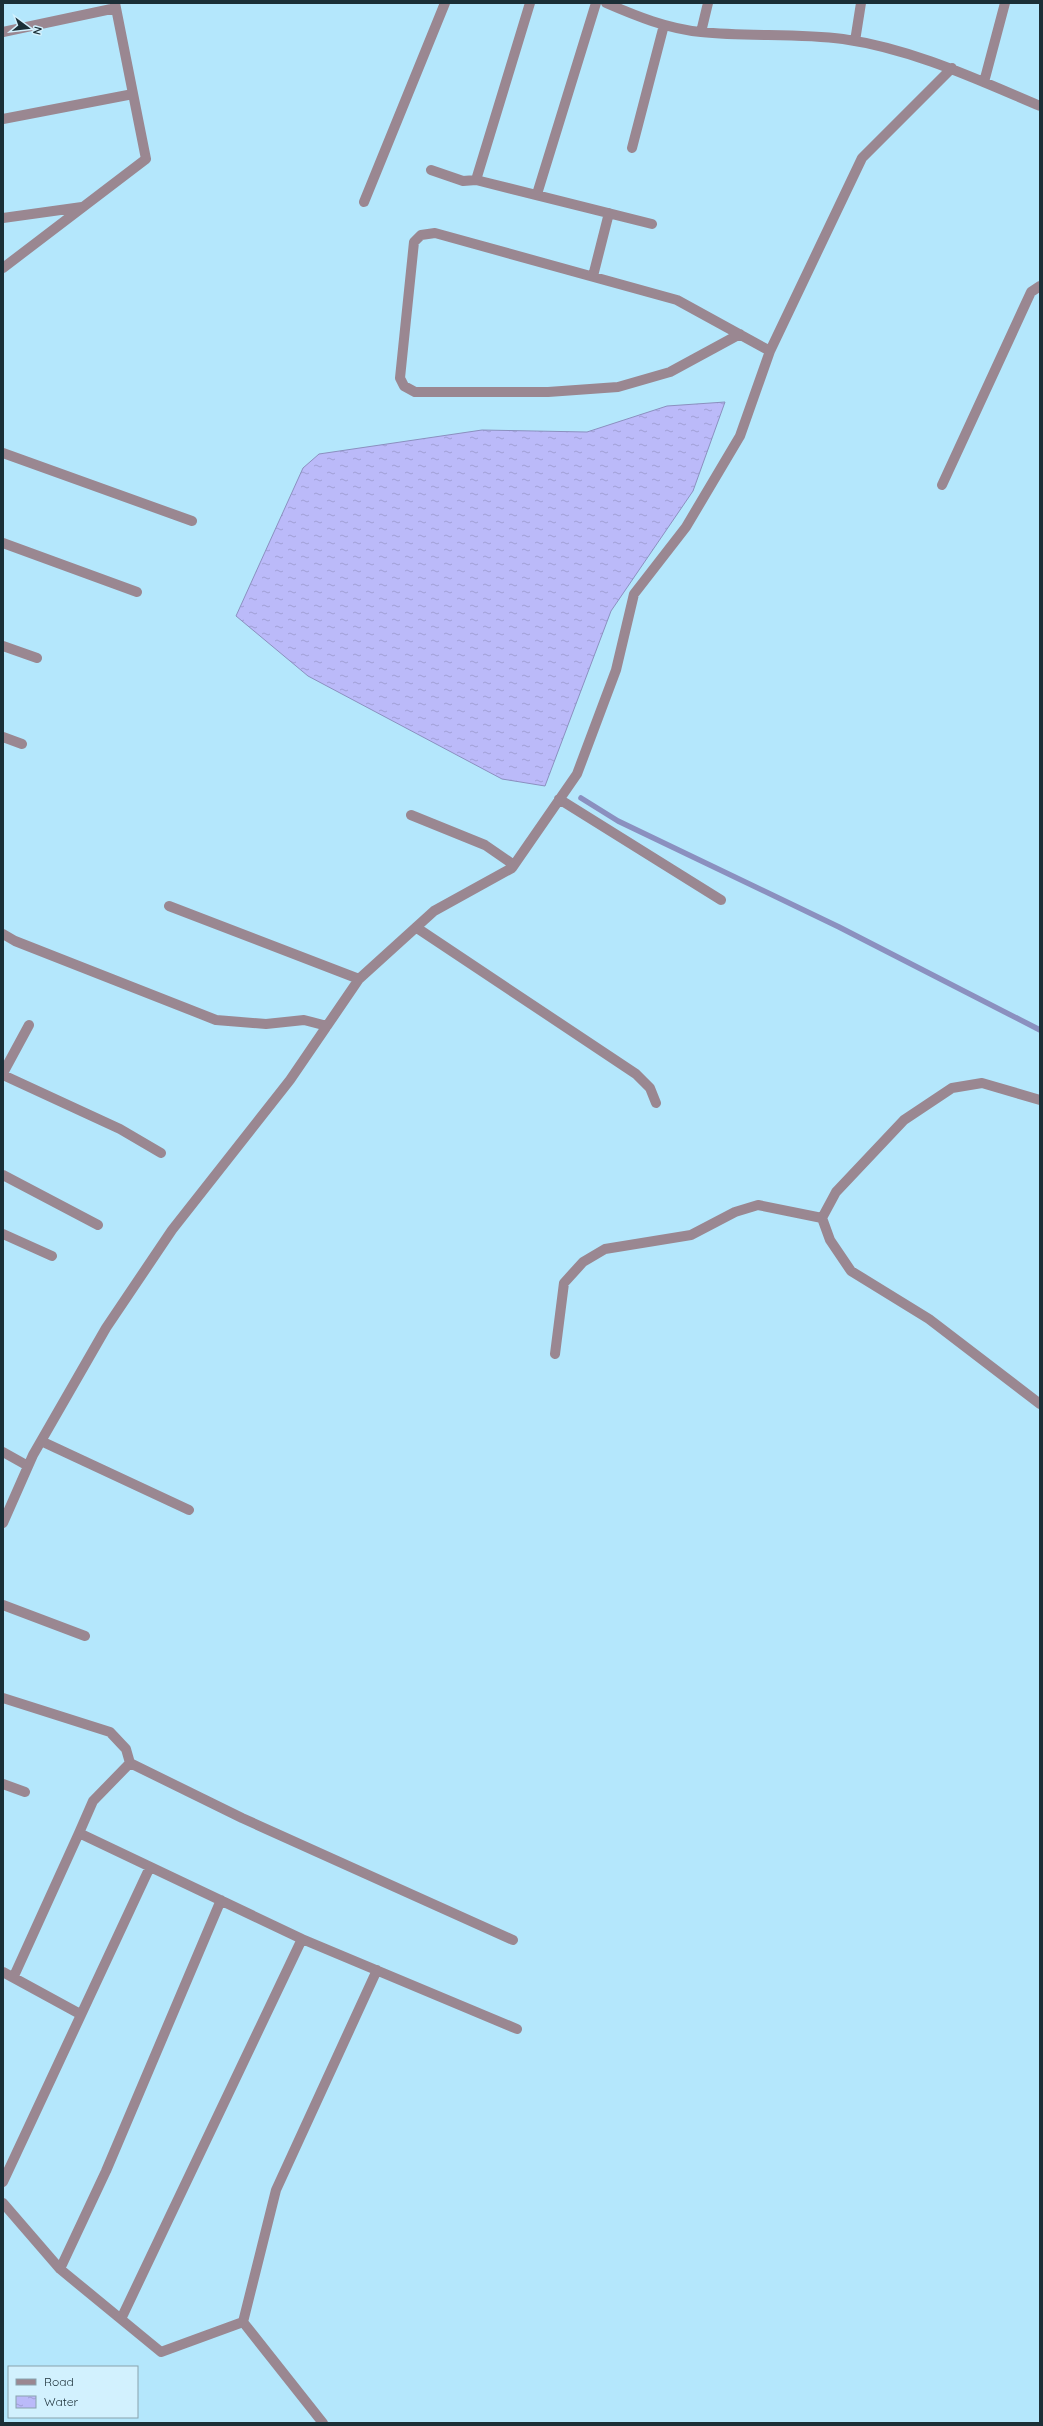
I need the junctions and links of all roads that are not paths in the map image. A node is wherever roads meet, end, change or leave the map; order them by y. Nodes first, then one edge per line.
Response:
1 (445, 3) edge
2 (530, 3) edge
3 (596, 3) edge
4 (606, 3) edge
5 (708, 3) edge
6 (861, 3) edge
7 (1005, 3) edge
8 (116, 6) edge
9 (664, 25) junction
10 (3, 32) edge
11 (701, 32) junction
12 (855, 41) junction
13 (952, 68) junction
14 (984, 82) junction
15 (133, 94) junction
16 (1040, 106) edge
17 (3, 119) edge
18 (632, 148) dead end
19 (431, 170) dead end
20 (476, 180) junction
21 (537, 194) junction
22 (364, 202) dead end
23 (84, 206) junction
24 (609, 213) junction
25 (3, 218) edge
26 (652, 224) dead end
27 (3, 268) edge
28 (593, 276) junction
29 (1040, 286) edge
30 (740, 334) junction
31 (770, 351) junction
32 (3, 453) edge
33 (942, 485) dead end
34 (192, 521) dead end
35 (3, 543) edge
36 (137, 592) dead end
37 (3, 646) edge
38 (37, 658) dead end
39 (3, 737) edge
40 (22, 744) dead end
41 (559, 800) junction
42 (411, 815) dead end
43 (514, 865) junction
44 (721, 900) dead end
45 (169, 906) dead end
46 (417, 928) junction
47 (3, 934) edge
48 (359, 979) junction
49 (30, 1025) dead end
50 (327, 1026) junction
51 (3, 1074) edge
52 (1040, 1100) edge
53 (656, 1103) dead end
54 (161, 1153) dead end
55 (3, 1175) edge
56 (822, 1218) junction
57 (98, 1225) dead end
58 (3, 1234) edge
59 (52, 1256) dead end
60 (555, 1354) dead end
61 (1040, 1404) edge
62 (41, 1441) junction
63 (3, 1452) edge
64 (28, 1466) junction
65 (189, 1510) dead end
66 (3, 1523) edge
67 (3, 1605) edge
68 (85, 1636) dead end
69 (3, 1698) edge
70 (130, 1763) junction
71 (3, 1784) edge
72 (25, 1792) dead end
73 (79, 1833) junction
74 (150, 1867) junction
75 (221, 1900) junction
76 (302, 1939) junction
77 (513, 1940) dead end
78 (377, 1970) junction
79 (3, 1972) edge
80 (14, 1976) junction
81 (80, 2014) junction
82 (517, 2029) dead end
83 (3, 2182) edge
84 (3, 2204) edge
85 (60, 2269) junction
86 (121, 2319) junction
87 (242, 2322) junction
88 (323, 2423) edge

1 - 22 street
2 - 20 street
3 - 21 street
4 - 9 street
5 - 11 street
6 - 12 street
7 - 14 street
8 - 10 street
8 - 15 street
9 - 11 street
9 - 18 street
11 - 12 street
12 - 13 street
13 - 14 street
13 - 31 street
14 - 16 street
15 - 17 street
15 - 23 street
19 - 20 street
20 - 21 street
21 - 24 street
23 - 25 street
23 - 27 street
24 - 26 street
24 - 28 street
28 - 30 street
28 - 30 street
29 - 33 street
30 - 31 street
31 - 41 street
32 - 34 street
35 - 36 street
37 - 38 street
39 - 40 street
41 - 43 street
41 - 44 street
42 - 43 street
43 - 46 street
45 - 48 street
46 - 48 street
46 - 53 street
47 - 50 street
48 - 50 street
49 - 51 street
50 - 62 street
51 - 54 street
52 - 56 street
55 - 57 street
56 - 60 street
56 - 61 street
58 - 59 street
62 - 64 street
62 - 65 street
63 - 64 street
64 - 66 street
67 - 68 street
69 - 70 street
70 - 73 street
70 - 77 street
71 - 72 street
73 - 74 street
73 - 80 street
74 - 75 street
74 - 81 street
75 - 76 street
75 - 85 street
76 - 78 street
76 - 86 street
78 - 82 street
78 - 87 street
79 - 80 street
80 - 81 street
81 - 83 street
84 - 85 street
85 - 86 street
86 - 87 street
87 - 88 street

